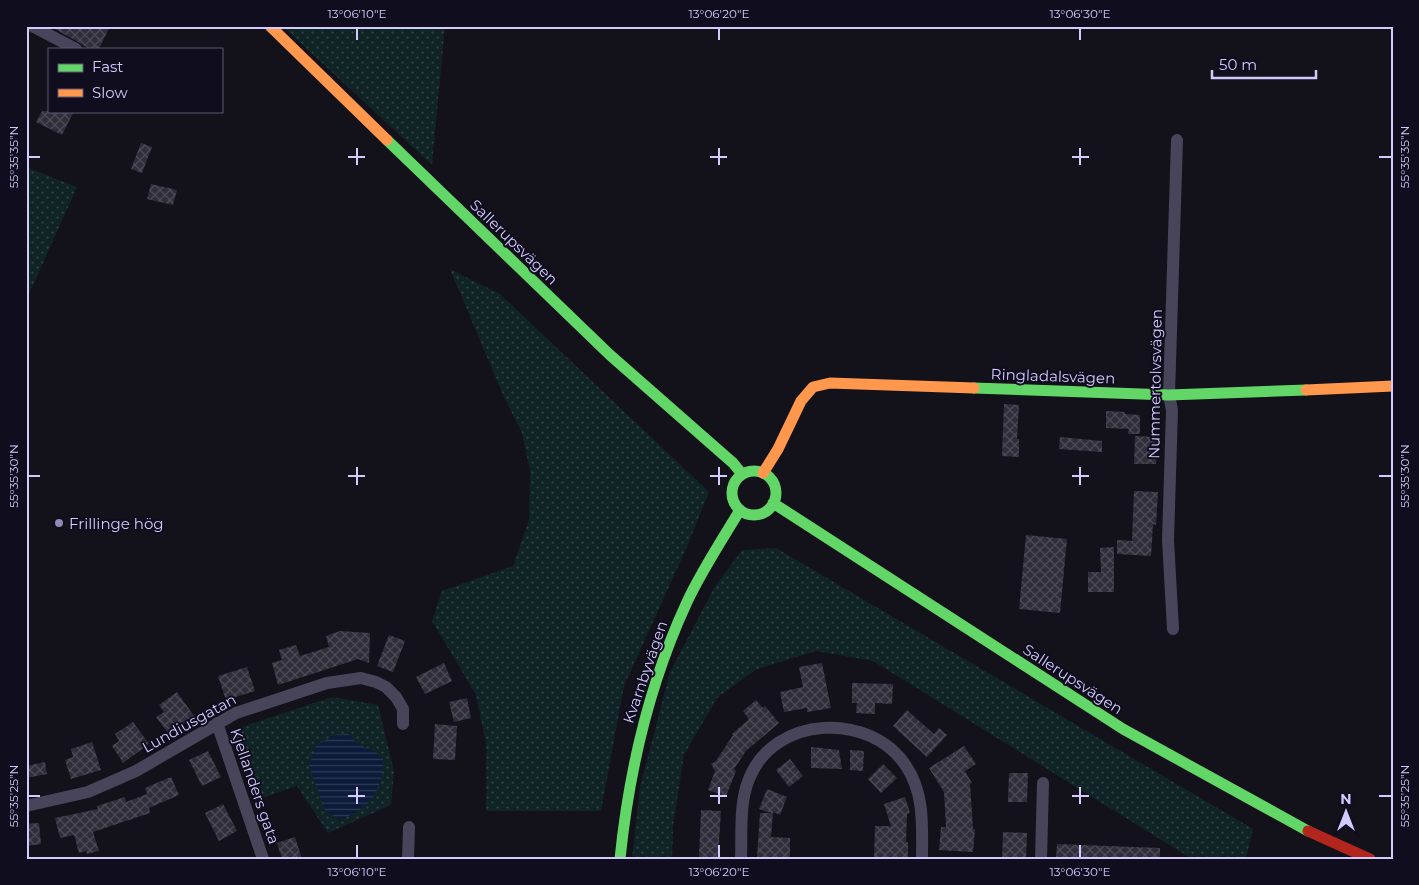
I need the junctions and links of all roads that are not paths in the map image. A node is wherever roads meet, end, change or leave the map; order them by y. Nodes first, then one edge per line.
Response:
1 (32, 26) edge
2 (270, 26) edge
3 (74, 48) edge
4 (1177, 140) dead end
5 (1393, 386) edge
6 (1169, 395) junction
7 (763, 473) junction
8 (742, 474) junction
9 (773, 503) junction
10 (740, 510) junction
11 (1173, 629) dead end
12 (217, 723) junction
13 (403, 724) dead end
14 (1043, 783) dead end
15 (26, 806) edge
16 (409, 827) dead end
17 (263, 859) edge
18 (408, 859) edge
19 (620, 859) edge
20 (741, 859) edge
21 (922, 859) edge
22 (1041, 859) edge
23 (1370, 859) edge

1 - 3 street
2 - 8 main road, Sallerupsvägen
4 - 6 street, Nummertolvsvägen
5 - 6 main road, Ringladalsvägen
6 - 7 main road, Ringladalsvägen
6 - 11 street, Nummertolvsvägen
7 - 8 main road
7 - 9 main road
8 - 10 main road
9 - 10 main road
9 - 23 main road, Sallerupsvägen
10 - 19 main road, Kvarnbyvägen
12 - 13 street, Lundiusgatan
12 - 15 street, Lundiusgatan
12 - 17 street, Kjellanders gata
14 - 22 street
16 - 18 street
20 - 21 street

